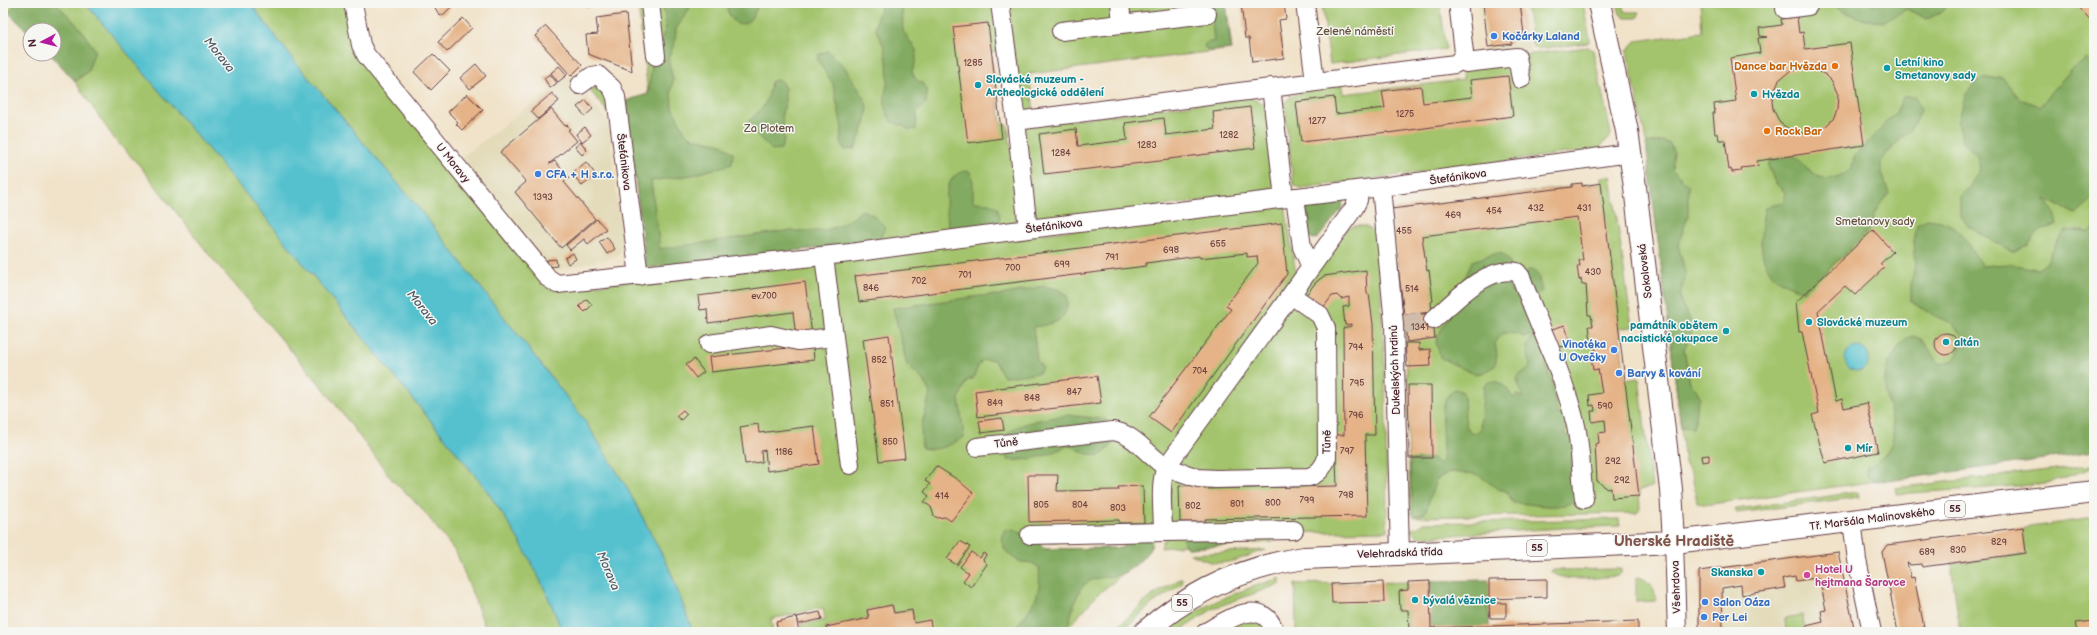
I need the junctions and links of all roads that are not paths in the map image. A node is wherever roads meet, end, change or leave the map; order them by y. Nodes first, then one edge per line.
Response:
1 (352, 3) edge
2 (650, 3) edge
3 (1000, 3) edge
4 (1120, 3) edge
5 (1305, 3) edge
6 (1458, 3) edge
7 (1599, 3) edge
8 (1809, 3) edge
9 (1785, 9) dead end
10 (1207, 14) dead end
11 (1122, 24) junction
12 (1061, 31) dead end
13 (656, 56) dead end
14 (1460, 60) junction
15 (1521, 79) dead end
16 (1315, 82) junction
17 (580, 85) dead end
18 (1271, 87) junction
19 (1016, 121) junction
20 (1630, 153) junction
21 (1380, 187) junction
22 (1359, 190) junction
23 (1290, 198) junction
24 (1028, 229) junction
25 (824, 256) junction
26 (1311, 267) junction
27 (639, 276) junction
28 (590, 281) joint
29 (1291, 295) junction
30 (1433, 320) tunnel mouth
31 (834, 337) junction
32 (709, 344) dead end
33 (977, 447) dead end
34 (850, 465) dead end
35 (1166, 467) junction
36 (2094, 492) edge
37 (1584, 500) dead end
38 (1852, 521) junction
39 (1294, 530) dead end
40 (1163, 532) junction
41 (1030, 535) dead end
42 (1674, 542) junction
43 (1400, 553) junction
44 (1224, 626) edge
45 (1145, 632) edge
46 (1206, 632) edge
47 (1275, 632) edge
48 (1677, 632) edge
49 (1872, 632) edge

1 - 28 street, U Moravy
2 - 13 street
3 - 19 street, Štefánikova
4 - 11 street
5 - 16 street
6 - 14 street
7 - 20 main road, Sokolovská
8 - 9 street
10 - 11 street
11 - 12 street
14 - 15 street
14 - 16 street
16 - 18 street
17 - 27 street, Štefánikova
18 - 19 street
18 - 23 street
19 - 24 street, Štefánikova
20 - 21 street, Štefánikova
20 - 42 main road, Sokolovská
21 - 22 street, Štefánikova
21 - 43 street, Dukelských hrdinů
22 - 23 street, Štefánikova
22 - 26 street
23 - 24 street, Štefánikova
23 - 26 street
24 - 25 street, Štefánikova
25 - 27 street, Štefánikova
25 - 31 street
26 - 29 street
27 - 28 street, Štefánikova
29 - 35 street
29 - 35 street, Tůně
30 - 37 street
31 - 32 street
31 - 34 street
33 - 35 street, Tůně
35 - 40 street
36 - 38 main road, Tř. Maršála Malinovského / 55
38 - 42 main road, Tř. Maršála Malinovského / 55
38 - 49 street
39 - 40 street
40 - 41 street
42 - 43 main road, Velehradská třída / 55
42 - 48 street, Všehrdova
43 - 45 main road, Velehradská třída / 55
44 - 46 street
44 - 47 street

